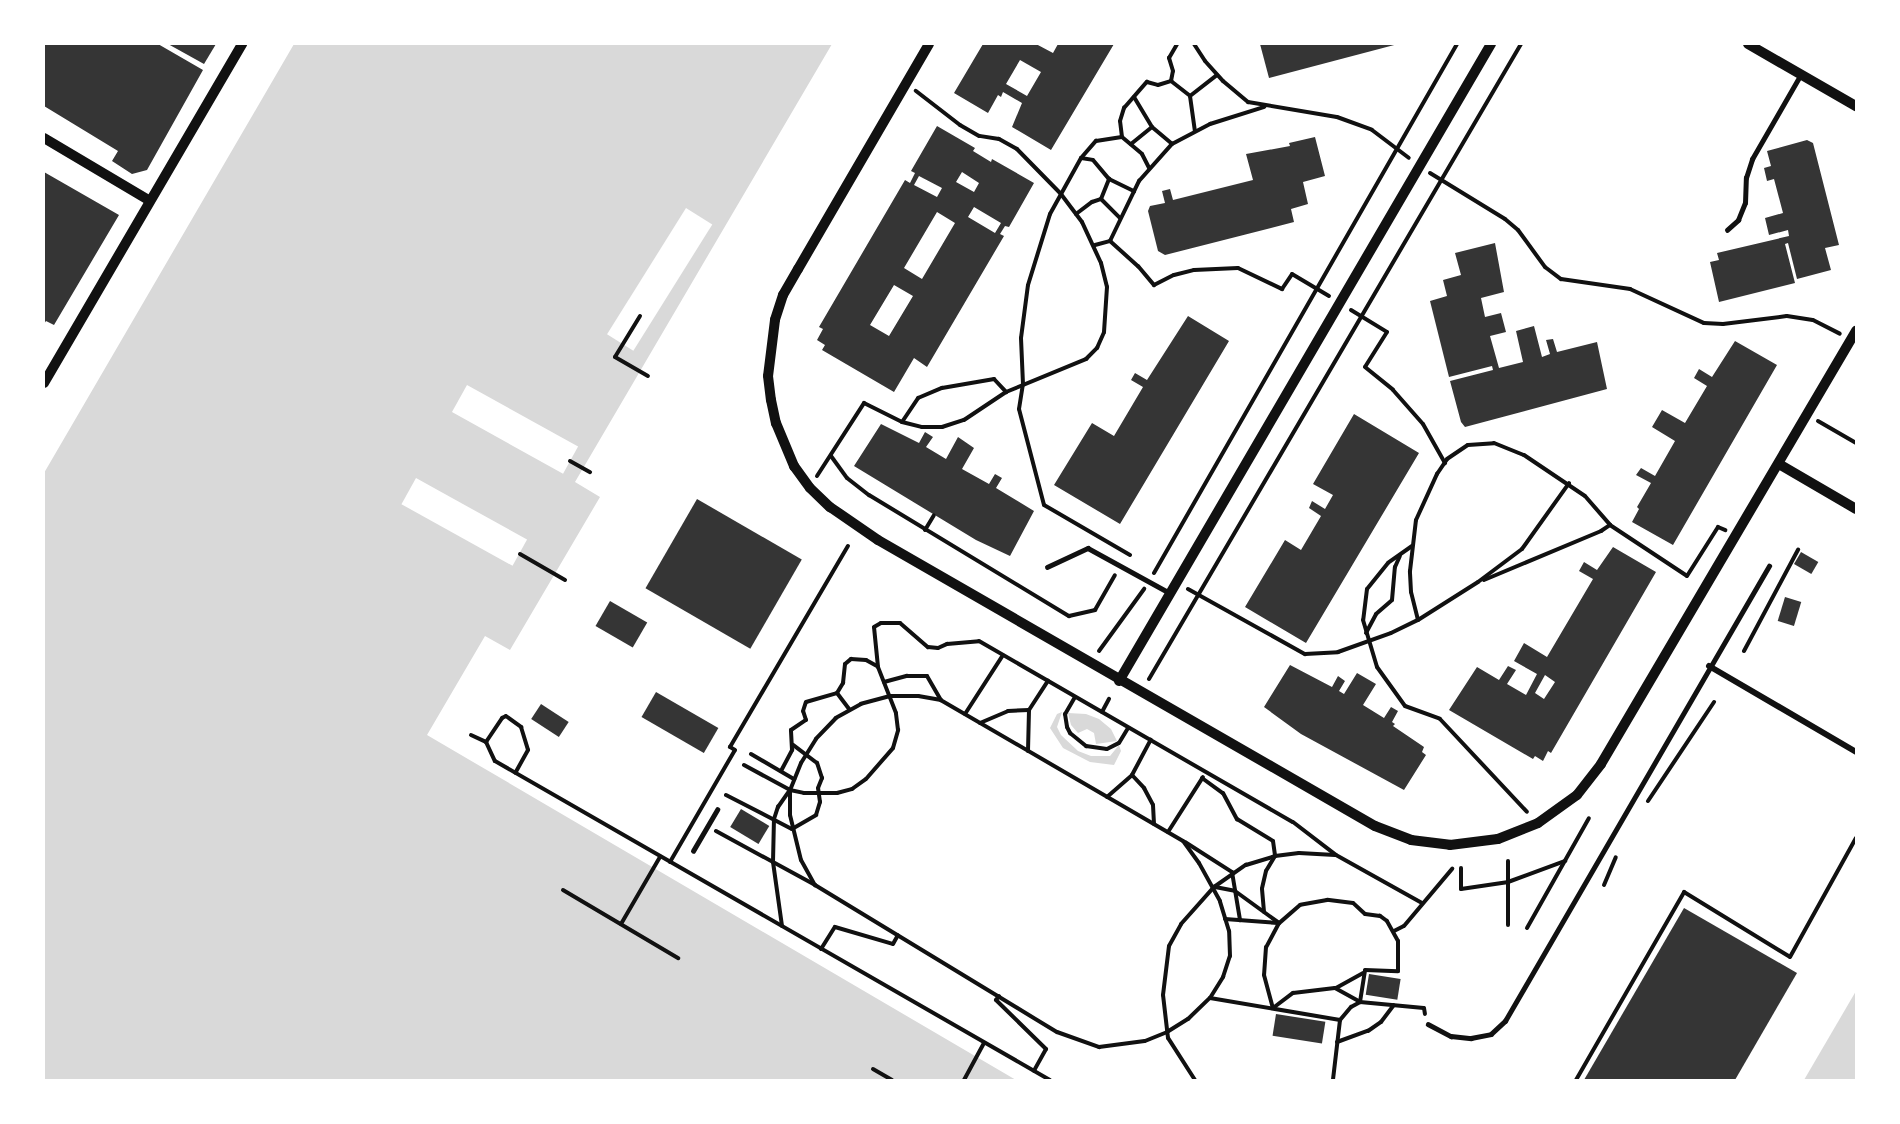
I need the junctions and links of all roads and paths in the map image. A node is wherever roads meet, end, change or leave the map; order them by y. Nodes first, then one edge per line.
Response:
1 (242, 44) edge
2 (929, 44) edge
3 (1177, 44) edge
4 (1194, 44) edge
5 (1457, 44) edge
6 (1491, 44) edge
7 (1521, 44) edge
8 (1748, 44) edge
9 (1801, 74) junction
10 (1217, 75) junction
11 (1171, 81) junction
12 (906, 83) junction
13 (1190, 96) junction
14 (1134, 97) junction
15 (1857, 106) edge
16 (1264, 107) junction
17 (1152, 127) junction
18 (1195, 131) junction
19 (1122, 137) junction
20 (44, 138) edge
21 (1131, 144) junction
22 (1172, 144) junction
23 (1081, 158) junction
24 (1419, 166) junction
25 (1149, 168) junction
26 (1109, 179) junction
27 (1134, 191) junction
28 (1061, 194) junction
29 (1101, 199) junction
30 (150, 201) junction
31 (1076, 214) junction
32 (1120, 218) junction
33 (1727, 230) dead end
34 (1110, 241) junction
35 (1095, 245) junction
36 (1340, 303) junction
37 (640, 316) dead end
38 (1854, 336) edge
39 (648, 376) dead end
40 (44, 383) edge
41 (1023, 384) junction
42 (1006, 392) junction
43 (1807, 415) junction
44 (902, 422) junction
45 (1857, 443) edge
46 (831, 456) junction
47 (570, 461) dead end
48 (1445, 463) junction
49 (1779, 464) junction
50 (590, 472) dead end
51 (1569, 483) junction
52 (810, 488) junction
53 (1857, 509) edge
54 (934, 515) dead end
55 (1610, 525) junction
56 (925, 530) junction
57 (1736, 535) junction
58 (848, 546) dead end
59 (1412, 546) junction
60 (1798, 550) dead end
61 (1126, 553) junction
62 (520, 554) dead end
63 (1400, 554) junction
64 (1137, 559) dead end
65 (1120, 565) junction
66 (1147, 565) dead end
67 (1769, 566) dead end
68 (1047, 567) dead end
69 (1152, 576) dead end
70 (565, 580) dead end
71 (1149, 582) dead end
72 (1478, 582) junction
73 (1177, 583) junction
74 (1170, 593) junction
75 (1418, 620) junction
76 (1366, 634) junction
77 (1367, 642) junction
78 (1744, 651) dead end
79 (1003, 655) junction
80 (1096, 655) dead end
81 (1709, 666) junction
82 (878, 667) junction
83 (1048, 681) junction
84 (1119, 681) junction
85 (884, 682) junction
86 (1146, 683) dead end
87 (837, 693) junction
88 (890, 696) junction
89 (1075, 697) junction
90 (1109, 699) dead end
91 (941, 700) junction
92 (1714, 702) dead end
93 (850, 710) junction
94 (1029, 710) junction
95 (1102, 712) junction
96 (965, 714) junction
97 (980, 723) junction
98 (1128, 728) junction
99 (471, 735) dead end
100 (1151, 740) junction
101 (486, 742) junction
102 (793, 746) junction
103 (1028, 751) junction
104 (1857, 752) edge
105 (751, 754) dead end
106 (806, 754) junction
107 (744, 765) dead end
108 (781, 771) junction
109 (1206, 772) junction
110 (515, 773) junction
111 (1132, 775) junction
112 (1202, 778) junction
113 (794, 779) junction
114 (790, 790) junction
115 (818, 794) junction
116 (726, 795) dead end
117 (1107, 797) junction
118 (1643, 808) dead end
119 (717, 810) dead end
120 (1589, 818) dead end
121 (774, 819) junction
122 (1538, 823) junction
123 (1154, 824) junction
124 (708, 827) junction
125 (792, 829) junction
126 (1167, 832) junction
127 (1857, 838) edge
128 (1182, 841) junction
129 (693, 851) dead end
130 (1618, 852) dead end
131 (1336, 855) junction
132 (1275, 856) junction
133 (660, 857) junction
134 (1508, 861) dead end
135 (1565, 861) junction
136 (670, 862) junction
137 (773, 862) junction
138 (1461, 868) dead end
139 (1452, 869) dead end
140 (1232, 872) junction
141 (1508, 882) junction
142 (815, 885) junction
143 (1604, 885) dead end
144 (1214, 887) junction
145 (563, 890) dead end
146 (1235, 891) junction
147 (1422, 903) junction
148 (1264, 912) junction
149 (1225, 919) junction
150 (1240, 920) junction
151 (1279, 923) junction
152 (621, 924) junction
153 (1508, 925) dead end
154 (782, 926) junction
155 (1527, 928) dead end
156 (1394, 931) junction
157 (898, 935) junction
158 (821, 949) junction
159 (678, 958) dead end
160 (1363, 973) junction
161 (1335, 988) junction
162 (999, 996) junction
163 (1210, 998) junction
164 (1360, 1002) junction
165 (1394, 1005) junction
166 (1273, 1008) junction
167 (1424, 1008) dead end
168 (1340, 1020) junction
169 (1428, 1024) dead end
170 (1167, 1032) junction
171 (1337, 1042) junction
172 (984, 1043) junction
173 (873, 1069) dead end
174 (1034, 1071) junction
175 (892, 1080) edge
176 (964, 1080) edge
177 (1050, 1080) edge
178 (1195, 1080) edge
179 (1333, 1080) edge
180 (1576, 1080) edge

1 - 30 street
2 - 12 street
3 - 11 path
4 - 10 path
5 - 69 path
6 - 24 street
7 - 86 path
8 - 9 street
9 - 15 street
9 - 33 lane
10 - 13 path
10 - 16 path
11 - 13 path
11 - 14 path
12 - 28 path
12 - 52 street
13 - 18 path
14 - 17 path
14 - 19 path
16 - 18 path
16 - 24 path
17 - 21 path
17 - 22 path
18 - 22 path
19 - 21 path
19 - 23 path
20 - 30 street
21 - 25 path
22 - 25 path
23 - 26 path
23 - 28 path
24 - 36 street
24 - 38 path
25 - 27 path
26 - 27 path
26 - 29 path
27 - 32 path
28 - 31 path
28 - 41 path
29 - 31 path
29 - 32 path
30 - 40 street
31 - 35 path
32 - 34 path
34 - 35 path
34 - 36 path
35 - 41 path
36 - 48 path
36 - 73 street
37 - 39 path
38 - 43 street
41 - 42 path
41 - 61 path
42 - 44 path
42 - 44 path
43 - 45 path
43 - 49 street
44 - 46 path
46 - 52 path
46 - 56 path
47 - 50 path
48 - 51 path
48 - 59 path
49 - 53 street
49 - 57 street
51 - 55 path
51 - 72 path
52 - 84 street
54 - 56 path
55 - 57 path
55 - 72 path
56 - 65 path
57 - 122 street
58 - 136 path
59 - 63 path
59 - 75 path
60 - 78 path
61 - 64 path
61 - 65 path
62 - 70 path
63 - 76 path
63 - 76 path
65 - 68 lane
65 - 74 lane
66 - 73 path
67 - 81 lane
71 - 80 path
72 - 75 path
73 - 74 street
73 - 77 path
74 - 84 street
75 - 77 path
76 - 77 path
77 - 122 path
79 - 82 path
79 - 83 path
79 - 96 path
81 - 104 street
81 - 169 lane
82 - 85 path
82 - 87 path
83 - 89 path
83 - 94 path
84 - 122 street
85 - 88 path
85 - 91 path
87 - 93 path
87 - 102 path
88 - 91 path
88 - 93 path
88 - 115 path
89 - 95 path
89 - 98 path
90 - 95 path
91 - 96 path
92 - 118 path
93 - 106 path
94 - 97 path
94 - 103 path
95 - 98 path
96 - 97 path
97 - 103 path
98 - 100 path
99 - 101 path
100 - 109 path
100 - 111 path
101 - 110 path
101 - 110 path
102 - 106 path
102 - 108 path
103 - 117 path
105 - 108 path
106 - 113 path
106 - 115 path
107 - 114 path
108 - 113 path
109 - 112 path
109 - 131 path
110 - 133 path
111 - 117 path
111 - 123 path
112 - 126 path
112 - 132 path
113 - 114 path
114 - 115 path
114 - 121 path
114 - 125 path
115 - 125 path
116 - 121 path
117 - 123 path
119 - 124 lane
120 - 135 path
121 - 125 path
121 - 137 path
123 - 126 path
124 - 129 lane
124 - 137 path
125 - 142 path
126 - 128 path
127 - 180 path
128 - 140 path
128 - 144 path
130 - 143 path
131 - 132 path
131 - 147 path
132 - 140 path
132 - 148 path
133 - 136 path
133 - 152 path
134 - 141 path
135 - 141 path
135 - 155 path
136 - 154 path
137 - 142 path
137 - 154 path
138 - 141 path
139 - 147 path
140 - 144 path
140 - 146 path
141 - 153 path
142 - 157 path
144 - 146 path
144 - 149 path
144 - 170 path
145 - 152 path
146 - 148 path
146 - 150 path
147 - 156 path
148 - 151 path
149 - 150 path
149 - 163 path
150 - 151 path
151 - 156 path
151 - 166 path
152 - 159 path
154 - 158 path
156 - 160 path
157 - 158 path
157 - 162 path
158 - 172 path
160 - 161 path
160 - 164 path
161 - 164 path
161 - 166 path
162 - 170 path
162 - 174 path
163 - 166 path
163 - 170 path
164 - 165 path
164 - 168 path
165 - 167 path
165 - 171 path
166 - 168 path
168 - 171 path
170 - 178 path
171 - 179 path
172 - 174 path
172 - 176 path
173 - 175 path
174 - 177 path

